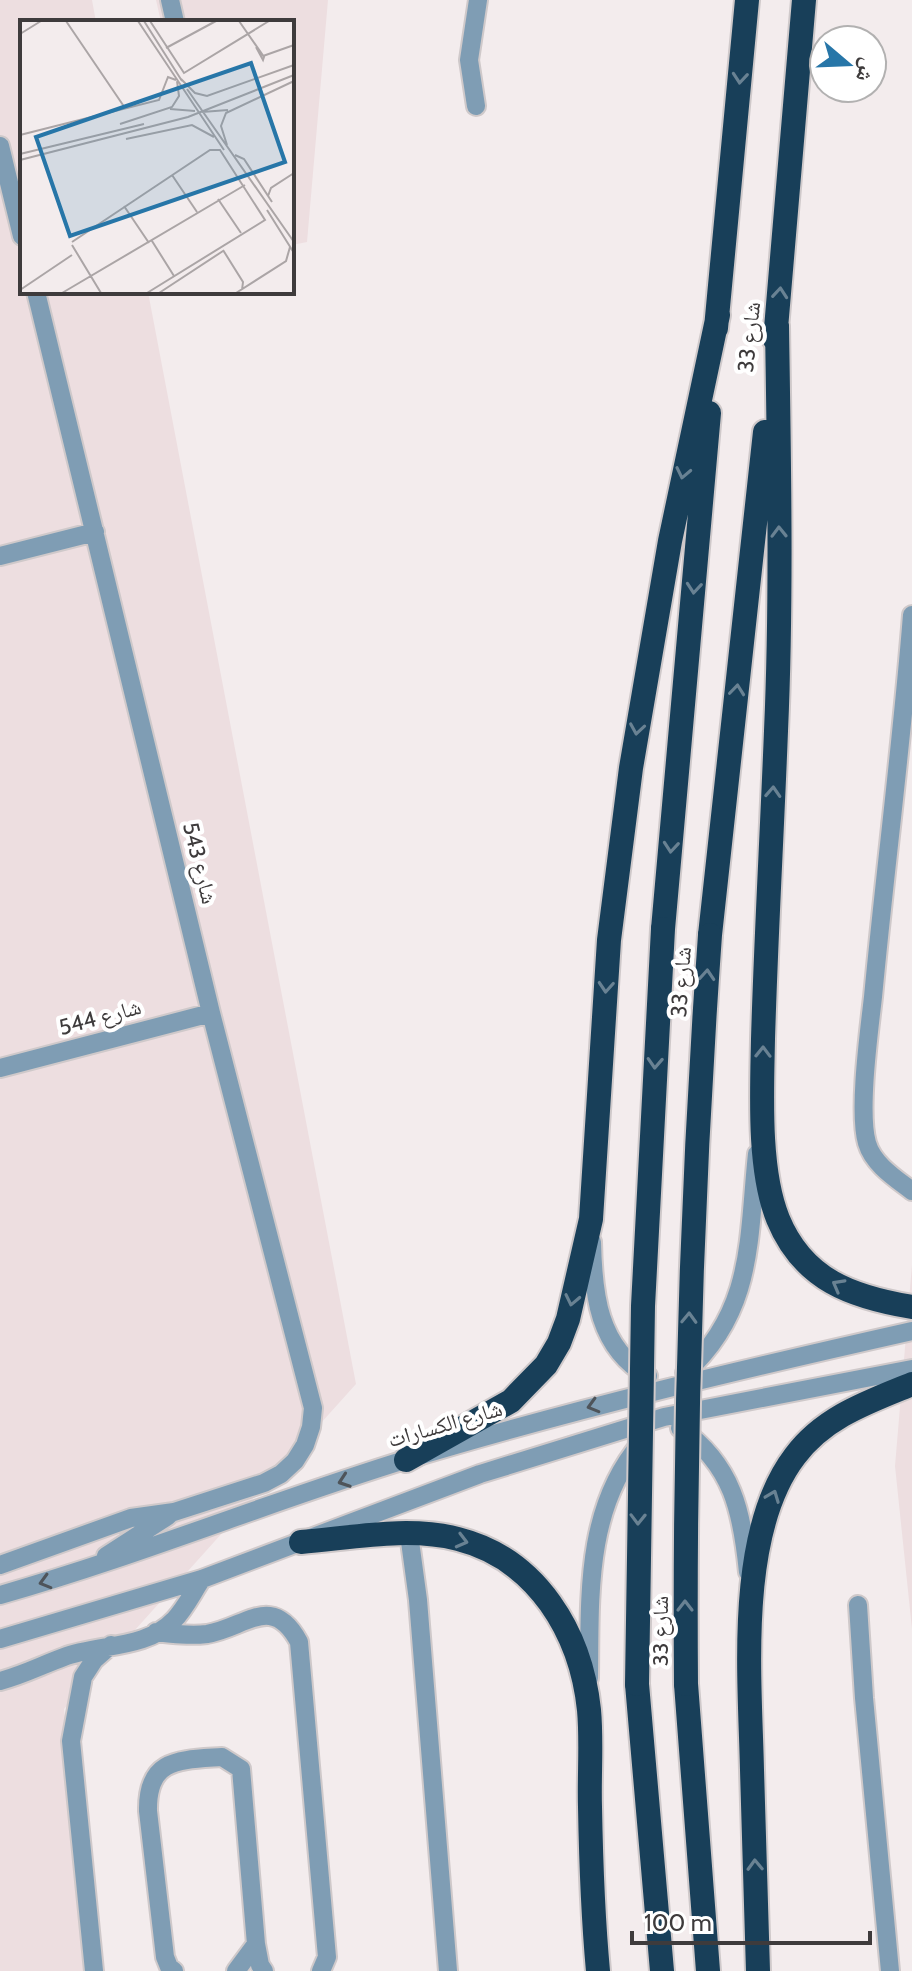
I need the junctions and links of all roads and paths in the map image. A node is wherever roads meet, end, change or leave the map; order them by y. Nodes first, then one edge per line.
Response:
1 (170, 0) edge
2 (478, 0) edge
3 (747, 0) edge
4 (804, 0) edge
5 (175, 20) edge
6 (476, 106) dead end
7 (0, 146) edge
8 (20, 228) edge
9 (36, 294) edge
10 (718, 315) junction
11 (777, 326) junction
12 (95, 532) junction
13 (0, 556) edge
14 (912, 615) edge
15 (907, 743) edge
16 (912, 804) edge
17 (894, 816) junction
18 (211, 1013) junction
19 (0, 1068) edge
20 (762, 1104) junction
21 (912, 1191) edge
22 (591, 1219) junction
23 (912, 1307) edge
24 (912, 1331) edge
25 (912, 1369) edge
26 (912, 1384) edge
27 (676, 1392) junction
28 (629, 1396) junction
29 (704, 1411) junction
30 (657, 1413) junction
31 (406, 1460) junction
32 (174, 1512) junction
33 (409, 1534) junction
34 (301, 1542) junction
35 (0, 1565) edge
36 (83, 1572) junction
37 (202, 1579) junction
38 (0, 1595) edge
39 (750, 1595) junction
40 (858, 1605) dead end
41 (156, 1632) junction
42 (0, 1639) edge
43 (111, 1645) junction
44 (0, 1681) edge
45 (589, 1709) junction
46 (256, 1944) junction
47 (167, 1966) edge
48 (94, 1971) edge
49 (236, 1971) edge
50 (264, 1971) edge
51 (321, 1971) edge
52 (448, 1971) edge
53 (598, 1971) edge
54 (662, 1971) edge
55 (708, 1971) edge
56 (758, 1971) edge
57 (890, 1971) edge

1 - 5 street
2 - 6 street
3 -> 10 highway, شارع 33
11 -> 4 highway, شارع 33
7 - 8 street
9 - 12 street, شارع 543
10 -> 22 highway
10 -> 54 highway, شارع 33, bridge
20 -> 11 highway
55 -> 11 highway, شارع 33, bridge
12 - 13 street
12 - 18 street, شارع 543
14 - 15 street
15 - 17 street
16 - 17 street
17 - 21 street
18 - 19 street, شارع 544
18 - 32 street, شارع 543
23 -> 20 highway
20 - 27 street
22 - 27 street
22 -> 31 highway
24 - 27 street, شارع الكسارات
25 - 29 street
39 -> 26 highway
27 - 28 street, شارع الكسارات
27 - 29 street
27 - 30 street
28 - 30 street
28 -> 31 street, شارع الكسارات
29 - 30 street
30 - 34 street
30 - 39 street
30 - 45 street
31 -> 36 street, شارع الكسارات
32 - 35 street
32 - 36 street
33 - 34 highway
33 -> 45 highway
33 - 52 street
34 - 37 street
36 -> 38 street, شارع الكسارات
37 - 41 street
37 - 42 street
56 -> 39 highway
40 - 57 street
41 - 43 street
41 - 51 street
43 - 44 street
43 - 48 street
45 - 53 highway
46 - 47 street
46 - 49 street
46 - 50 street

